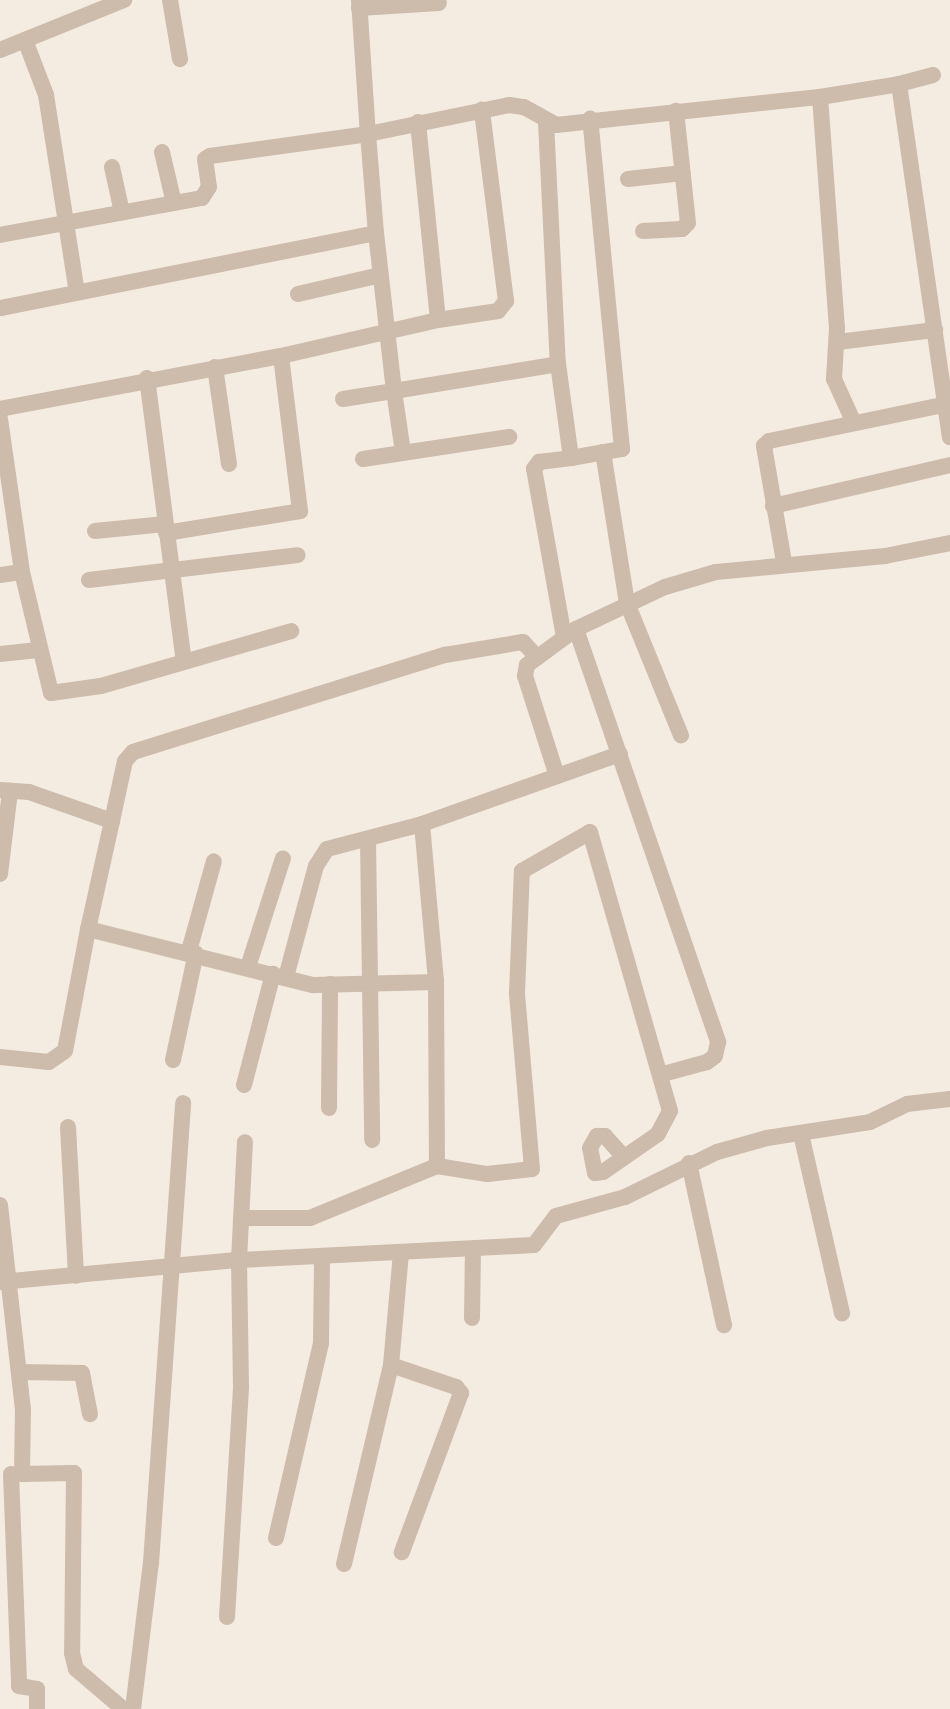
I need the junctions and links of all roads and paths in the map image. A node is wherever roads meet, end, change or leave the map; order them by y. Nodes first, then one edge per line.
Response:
1 (124, 0) edge
2 (170, 0) edge
3 (409, 3) edge
4 (439, 3) dead end
5 (359, 4) edge
6 (25, 40) junction
7 (0, 50) edge
8 (180, 59) dead end
9 (933, 75) dead end
10 (899, 84) junction
11 (820, 97) junction
12 (482, 110) junction
13 (676, 111) junction
14 (590, 119) junction
15 (418, 122) junction
16 (546, 122) junction
17 (368, 134) junction
18 (162, 152) dead end
19 (113, 167) dead end
20 (683, 173) junction
21 (628, 178) dead end
22 (174, 203) junction
23 (122, 212) junction
24 (67, 221) junction
25 (643, 231) dead end
26 (376, 233) junction
27 (0, 235) edge
28 (380, 275) junction
29 (77, 293) junction
30 (298, 294) dead end
31 (0, 308) edge
32 (438, 320) junction
33 (935, 330) junction
34 (386, 332) junction
35 (838, 342) junction
36 (281, 356) junction
37 (558, 364) junction
38 (215, 368) junction
39 (147, 378) junction
40 (394, 390) junction
41 (343, 399) dead end
42 (943, 405) junction
43 (0, 409) edge
44 (0, 419) edge
45 (854, 424) junction
46 (509, 437) dead end
47 (950, 437) edge
48 (402, 452) junction
49 (603, 452) junction
50 (571, 458) junction
51 (363, 459) dead end
52 (229, 464) dead end
53 (950, 465) edge
54 (6, 495) edge
55 (773, 506) junction
56 (165, 529) junction
57 (95, 531) dead end
58 (950, 543) edge
59 (298, 555) dead end
60 (784, 562) junction
61 (169, 571) junction
62 (22, 572) junction
63 (0, 575) edge
64 (89, 580) dead end
65 (627, 603) junction
66 (291, 631) dead end
67 (570, 633) junction
68 (38, 650) junction
69 (0, 654) edge
70 (537, 657) junction
71 (184, 662) junction
72 (681, 735) dead end
73 (620, 754) junction
74 (557, 776) junction
75 (5, 790) edge
76 (112, 821) junction
77 (422, 824) junction
78 (368, 839) junction
79 (284, 858) dead end
80 (214, 861) dead end
81 (1, 864) edge
82 (88, 929) junction
83 (192, 952) junction
84 (248, 967) junction
85 (279, 976) junction
86 (436, 982) junction
87 (330, 984) junction
88 (372, 984) junction
89 (0, 1057) edge
90 (173, 1060) dead end
91 (663, 1074) junction
92 (244, 1085) dead end
93 (950, 1099) edge
94 (183, 1103) dead end
95 (329, 1108) dead end
96 (68, 1127) dead end
97 (801, 1134) junction
98 (372, 1140) dead end
99 (245, 1142) dead end
100 (623, 1156) dead end
101 (688, 1163) junction
102 (437, 1166) junction
103 (0, 1205) edge
104 (241, 1218) junction
105 (473, 1250) junction
106 (401, 1254) junction
107 (322, 1258) junction
108 (239, 1260) junction
109 (172, 1268) junction
110 (76, 1276) junction
111 (3, 1282) edge
112 (842, 1313) dead end
113 (472, 1318) dead end
114 (724, 1325) dead end
115 (391, 1365) junction
116 (19, 1371) junction
117 (90, 1414) dead end
118 (11, 1474) edge
119 (276, 1538) dead end
120 (402, 1552) dead end
121 (344, 1564) dead end
122 (228, 1617) dead end
123 (37, 1709) edge
124 (123, 1709) edge
125 (133, 1709) edge

1 - 6 street
2 - 8 street
3 - 4 street
3 - 5 street
5 - 17 street
6 - 7 street
6 - 24 street
9 - 10 street
10 - 11 street
10 - 33 street
11 - 13 street
11 - 35 street
12 - 15 street
12 - 16 street
12 - 32 street
13 - 14 street
13 - 20 street
14 - 16 street
14 - 49 street
15 - 17 street
15 - 32 street
16 - 37 street
17 - 22 street
17 - 26 street
18 - 22 street
19 - 23 street
20 - 21 street
20 - 25 street
22 - 23 street
23 - 24 street
24 - 27 street
24 - 29 street
26 - 28 street
26 - 29 street
28 - 30 street
28 - 34 street
29 - 31 street
32 - 34 street
33 - 35 street
33 - 42 street
34 - 36 street
34 - 40 street
35 - 45 street
36 - 38 street
36 - 56 street
37 - 40 street
37 - 50 street
38 - 39 street
38 - 52 street
39 - 43 street
39 - 56 street
40 - 41 street
40 - 48 street
42 - 45 street
42 - 47 street
44 - 54 street
45 - 55 street
46 - 48 street
48 - 51 street
49 - 50 street
49 - 65 street
50 - 67 street
53 - 55 street
54 - 62 street
55 - 60 street
56 - 57 street
56 - 61 street
58 - 60 street
59 - 61 street
60 - 65 street
61 - 64 street
61 - 71 street
62 - 63 street
62 - 68 street
65 - 67 street
65 - 72 street
66 - 71 street
67 - 70 street
67 - 73 street
68 - 69 street
68 - 71 street
70 - 74 street
70 - 76 street
73 - 74 street
73 - 91 street
74 - 77 street
75 - 76 street
75 - 81 street
76 - 82 street
77 - 78 street
77 - 86 street
78 - 85 street
78 - 88 street
79 - 84 street
80 - 83 street
82 - 83 street
82 - 89 street
83 - 84 street
83 - 90 street
84 - 85 street
85 - 87 street
85 - 92 street
86 - 88 street
86 - 102 street
87 - 88 street
87 - 95 street
88 - 98 street
91 - 100 street
91 - 102 street
93 - 97 street
94 - 109 street
96 - 110 street
97 - 101 street
97 - 112 street
99 - 104 street
101 - 105 street
101 - 114 street
102 - 104 street
103 - 111 street
104 - 108 street
105 - 106 street
105 - 113 street
106 - 107 street
106 - 115 street
107 - 108 street
107 - 119 street
108 - 109 street
108 - 122 street
109 - 110 street
109 - 125 street
110 - 111 street
111 - 116 street
115 - 120 street
115 - 121 street
116 - 117 street
116 - 118 street
118 - 123 street
118 - 124 street

